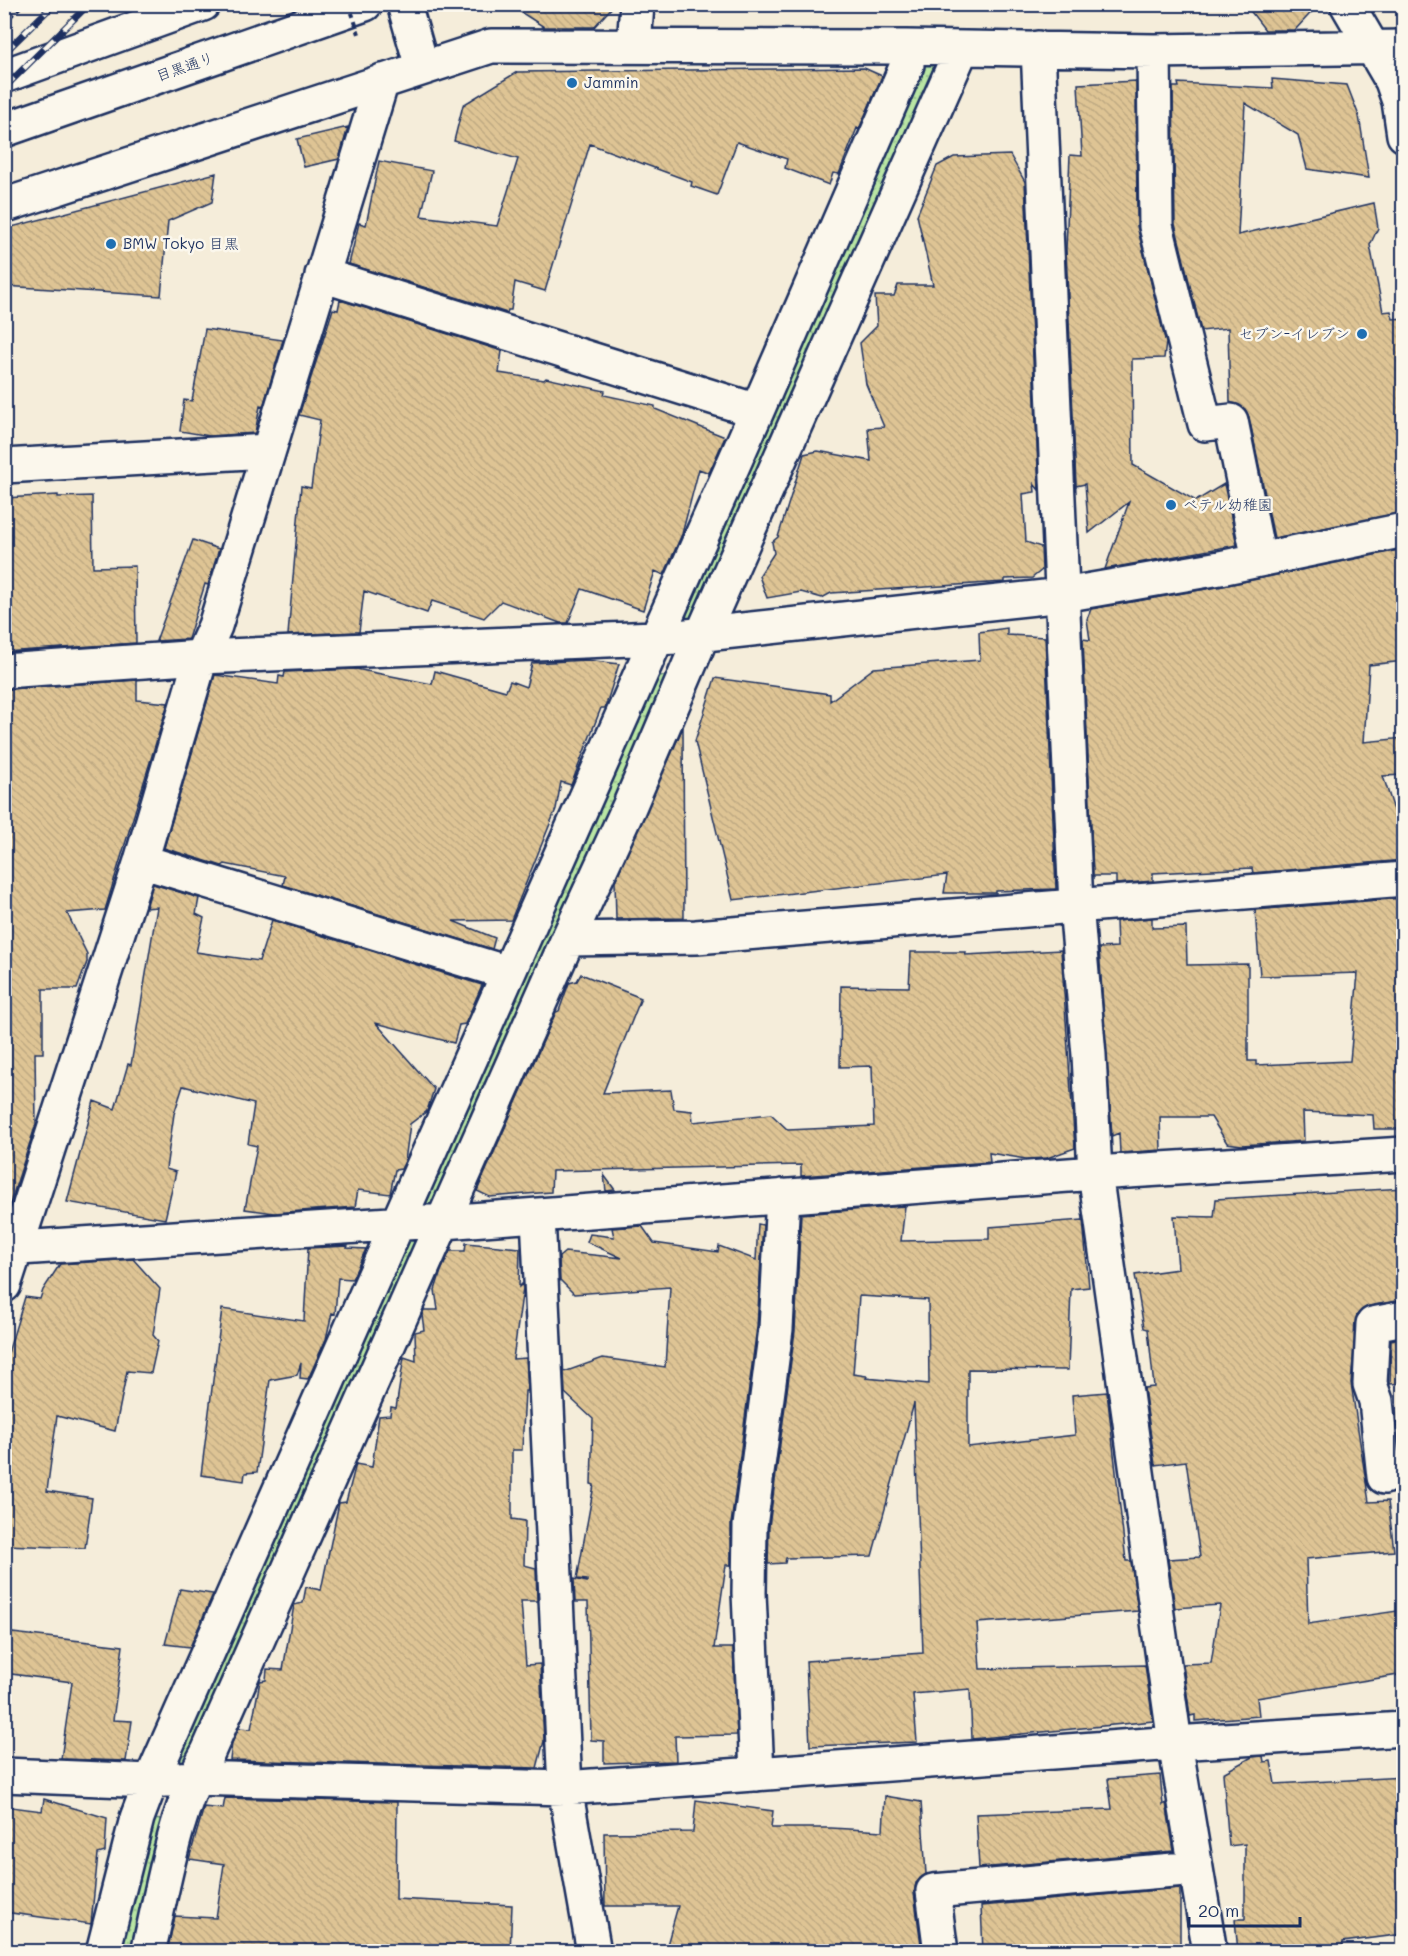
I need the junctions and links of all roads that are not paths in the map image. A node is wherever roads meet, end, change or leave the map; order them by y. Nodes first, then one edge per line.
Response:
1 (365, 4) edge
2 (404, 4) edge
3 (637, 4) edge
4 (1347, 4) edge
5 (201, 5) edge
6 (633, 46) junction
7 (906, 47) junction
8 (962, 48) junction
9 (1038, 48) junction
10 (1389, 48) edge
11 (1154, 51) junction
12 (422, 67) junction
13 (4, 76) edge
14 (382, 81) junction
15 (4, 130) edge
16 (1404, 135) edge
17 (6, 199) edge
18 (322, 275) junction
19 (757, 411) junction
20 (268, 451) junction
21 (4, 466) edge
22 (1404, 530) edge
23 (1259, 560) junction
24 (1063, 595) junction
25 (702, 633) junction
26 (656, 639) junction
27 (201, 657) junction
28 (4, 671) edge
29 (141, 861) junction
30 (1404, 879) edge
31 (1076, 904) junction
32 (568, 939) junction
33 (508, 973) junction
34 (1404, 1154) edge
35 (1095, 1173) junction
36 (783, 1196) junction
37 (538, 1216) junction
38 (444, 1222) junction
39 (396, 1224) junction
40 (10, 1249) edge
41 (4, 1285) edge
42 (1404, 1318) edge
43 (1384, 1477) dead end
44 (1404, 1729) edge
45 (1175, 1743) junction
46 (757, 1774) junction
47 (4, 1775) edge
48 (193, 1778) junction
49 (151, 1781) junction
50 (565, 1788) junction
51 (1196, 1868) junction
52 (103, 1952) edge
53 (148, 1952) edge
54 (594, 1952) edge
55 (941, 1952) edge
56 (1210, 1952) edge

1 - 15 street, 目黒通り
2 - 12 street
3 - 6 street
4 - 10 street
5 - 13 street
6 - 7 street
6 - 12 street
7 - 8 street
7 - 19 street
8 - 9 street
8 - 25 street
9 - 11 street
9 - 24 street
10 - 11 street
10 - 16 street
11 - 23 street
12 - 14 street
14 - 17 street
14 - 18 street
18 - 19 street
18 - 20 street
19 - 26 street
20 - 21 street
20 - 27 street
22 - 23 street
23 - 24 street
24 - 25 street
24 - 31 street
25 - 26 street
25 - 32 street
26 - 27 street
26 - 33 street
27 - 28 street
27 - 29 street
29 - 33 street
29 - 40 street
30 - 31 street
31 - 32 street
31 - 35 street
32 - 38 street
33 - 39 street
34 - 35 street
35 - 36 street
35 - 45 street
36 - 37 street
36 - 46 street
37 - 38 street
37 - 50 street
38 - 39 street
38 - 48 street
39 - 40 street
39 - 49 street
40 - 41 street
42 - 43 street
44 - 45 street
45 - 46 street
45 - 51 street
46 - 50 street
47 - 49 street
48 - 49 street
48 - 50 street
48 - 53 street
49 - 52 street
50 - 54 street
51 - 55 street
51 - 56 street

